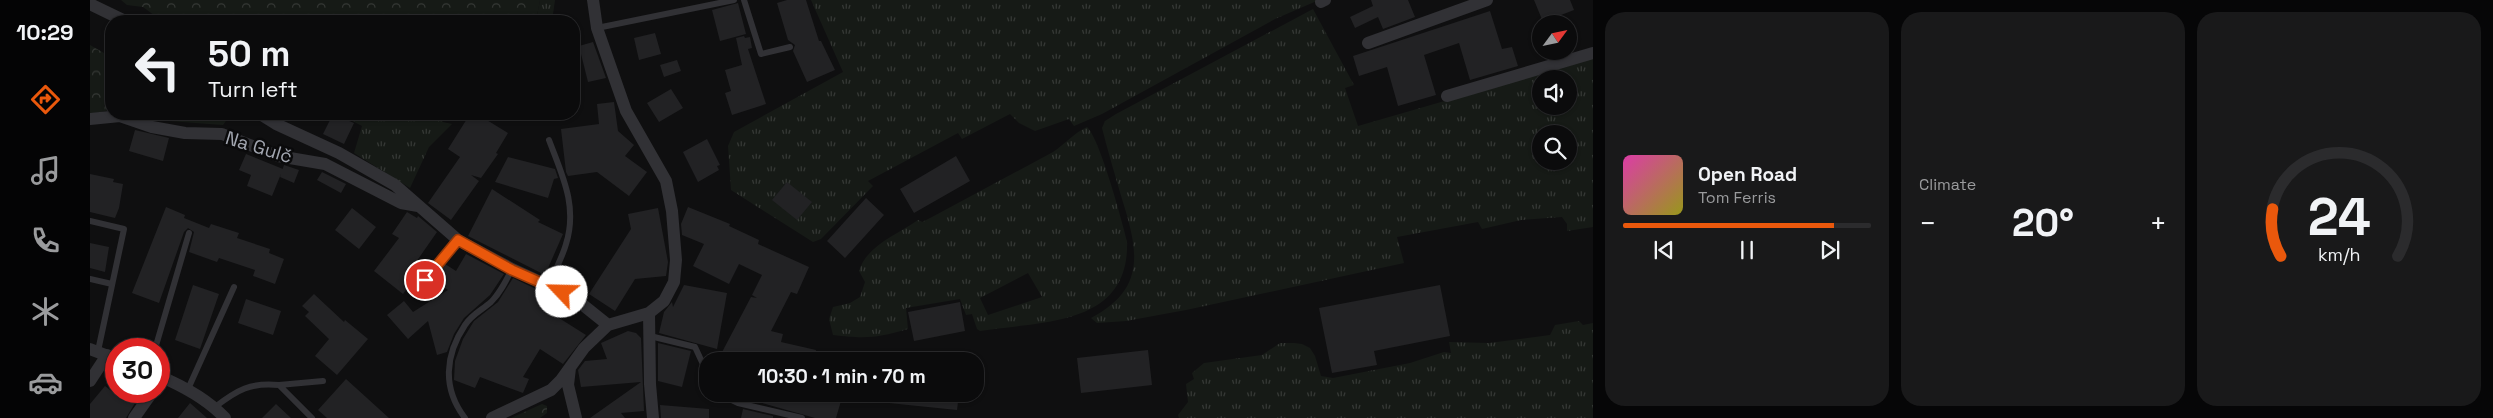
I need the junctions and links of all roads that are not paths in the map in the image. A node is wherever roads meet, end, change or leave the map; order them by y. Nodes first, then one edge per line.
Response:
1 (593, 0) edge
2 (734, 0) edge
3 (744, 0) edge
4 (1487, 0) edge
5 (90, 4) edge
6 (112, 15) edge
7 (597, 28) junction
8 (1368, 44) dead end
9 (790, 47) dead end
10 (1593, 53) edge
11 (1447, 96) dead end
12 (105, 118) edge
13 (90, 119) edge
14 (133, 120) edge
15 (270, 120) edge
16 (549, 140) dead end
17 (420, 206) junction
18 (90, 221) edge
19 (189, 233) dead end
20 (458, 240) junction
21 (512, 270) junction
22 (90, 279) edge
23 (112, 284) junction
24 (234, 287) dead end
25 (551, 287) junction
26 (414, 294) dead end
27 (649, 313) junction
28 (608, 325) junction
29 (650, 336) junction
30 (158, 338) edge
31 (103, 353) edge
32 (699, 356) edge
33 (570, 368) junction
34 (90, 380) edge
35 (323, 381) dead end
36 (170, 383) edge
37 (279, 385) junction
38 (188, 389) junction
39 (736, 402) edge
40 (145, 403) edge
41 (215, 407) junction
42 (134, 418) edge
43 (225, 418) edge
44 (312, 418) edge
45 (465, 418) edge
46 (492, 418) edge
47 (576, 418) edge
48 (653, 418) edge
49 (802, 418) edge

1 - 7 street
2 - 7 lane
3 - 9 lane
4 - 8 street
5 - 6 street
7 - 27 street
10 - 11 street
12 - 13 street, Na Gulč
14 - 17 street, Na Gulč
15 - 17 street, Na Gulč
16 - 25 lane
17 - 20 street, Na Gulč
18 - 23 lane
19 - 30 lane
20 - 21 street, Na Gulč
20 - 26 lane
21 - 25 street, Na Gulč
21 - 45 lane
22 - 23 lane
23 - 31 lane
24 - 38 lane
25 - 28 street, Na Gulč
27 - 28 street
27 - 29 street
28 - 33 street
29 - 32 lane
29 - 48 street
31 - 34 street
33 - 46 street
33 - 47 street
35 - 37 lane
36 - 38 street
37 - 41 lane
37 - 44 lane
38 - 41 street
39 - 49 lane
40 - 42 street
41 - 43 street

